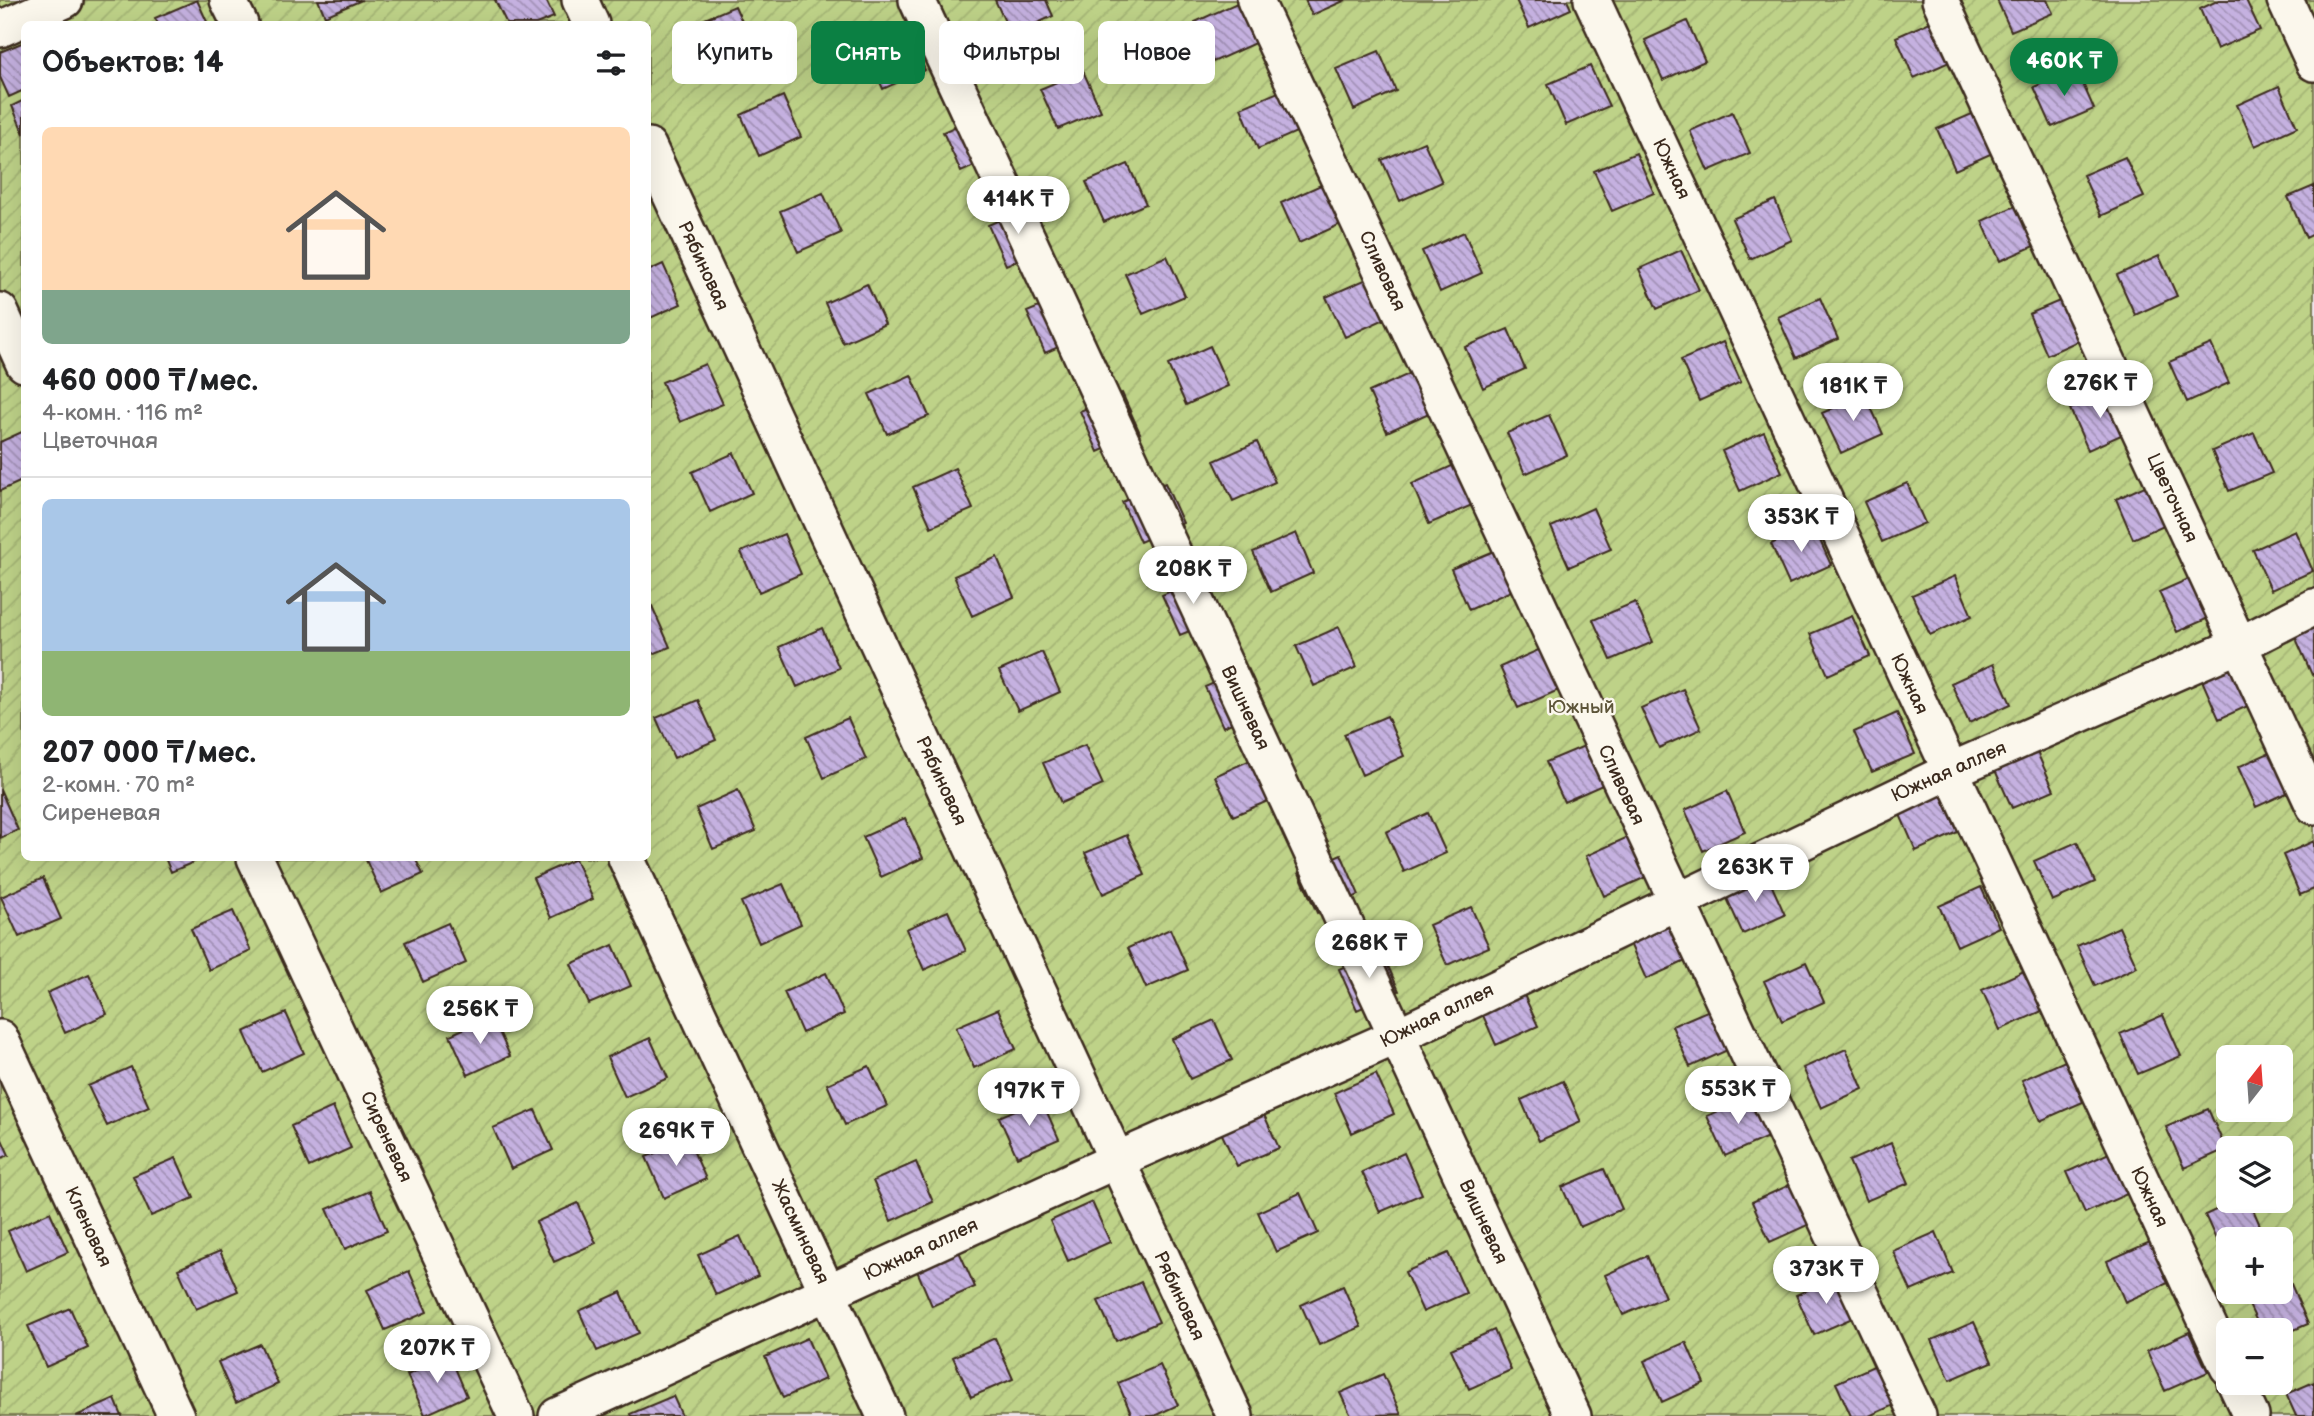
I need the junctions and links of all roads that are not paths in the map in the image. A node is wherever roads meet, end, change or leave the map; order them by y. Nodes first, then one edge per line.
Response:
1 (65, 0) edge
2 (228, 0) edge
3 (580, 0) edge
4 (917, 0) edge
5 (1255, 0) edge
6 (1592, 0) edge
7 (1940, 0) edge
8 (2285, 0) edge
9 (238, 21) edge
10 (590, 21) edge
11 (0, 29) edge
12 (2314, 63) edge
13 (651, 152) edge
14 (0, 311) edge
15 (21, 356) edge
16 (2314, 607) edge
17 (2241, 644) junction
18 (1950, 771) junction
19 (2314, 806) edge
20 (256, 861) edge
21 (627, 861) edge
22 (1675, 901) junction
23 (1397, 1036) junction
24 (0, 1038) edge
25 (1117, 1160) junction
26 (828, 1293) junction
27 (2216, 1341) edge
28 (2241, 1395) edge
29 (176, 1416) edge
30 (516, 1416) edge
31 (557, 1416) edge
32 (885, 1416) edge
33 (1235, 1416) edge
34 (1573, 1416) edge
35 (1918, 1416) edge
36 (2251, 1416) edge

1 - 11 street
2 - 9 street
3 - 10 street
4 - 23 street, Вишневая
5 - 22 street, Сливовая
6 - 18 street, Южная
7 - 17 street, Цветочная
8 - 12 street
13 - 25 street, Рябиновая
14 - 15 street
16 - 17 street, Южная аллея
17 - 18 street, Южная аллея
17 - 19 street, Цветочная
18 - 22 street, Южная аллея
18 - 27 street, Южная
20 - 30 street, Сиреневая
21 - 26 street, Жасминовая
22 - 23 street, Южная аллея
22 - 35 street, Сливовая
23 - 25 street, Южная аллея
23 - 34 street, Вишневая
24 - 29 street, Кленовая
25 - 26 street, Южная аллея
25 - 33 street, Рябиновая
26 - 31 street, Южная аллея
26 - 32 street, Жасминовая
28 - 36 street

